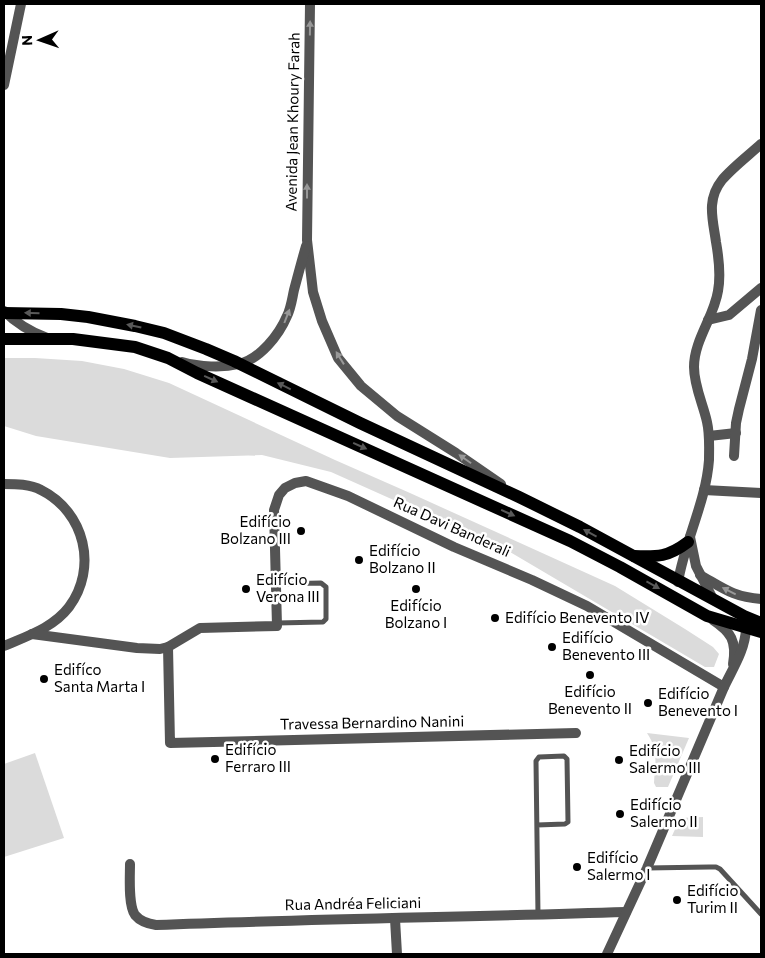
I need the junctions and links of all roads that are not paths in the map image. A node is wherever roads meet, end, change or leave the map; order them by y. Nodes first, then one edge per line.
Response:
1 (21, 4) edge
2 (310, 4) edge
3 (4, 85) edge
4 (761, 144) edge
5 (307, 240) junction
6 (761, 288) edge
7 (761, 310) edge
8 (4, 312) edge
9 (708, 320) junction
10 (4, 339) edge
11 (50, 339) junction
12 (168, 358) junction
13 (736, 433) junction
14 (709, 436) junction
15 (734, 456) dead end
16 (4, 484) edge
17 (704, 490) junction
18 (761, 493) edge
19 (519, 497) junction
20 (689, 539) junction
21 (633, 556) junction
22 (700, 575) junction
23 (678, 582) junction
24 (276, 584) junction
25 (713, 599) junction
26 (761, 599) edge
27 (688, 606) junction
28 (707, 616) junction
29 (745, 622) junction
30 (761, 623) edge
31 (277, 625) junction
32 (761, 632) edge
33 (32, 634) junction
34 (4, 646) edge
35 (168, 647) junction
36 (730, 674) junction
37 (724, 687) junction
38 (576, 733) dead end
39 (537, 825) junction
40 (130, 864) dead end
41 (647, 868) junction
42 (626, 912) junction
43 (761, 914) edge
44 (538, 915) junction
45 (395, 919) junction
46 (397, 954) edge
47 (608, 954) edge

1 - 3 street
5 -> 2 street, Avenida Jean Khoury Farah
4 - 9 street
12 -> 5 street, Avenida Jean Khoury Farah
19 -> 5 street, Avenida Jean Khoury Farah
6 - 9 street
7 - 13 street
8 - 11 street
19 -> 8 main road
9 - 14 street
10 - 11 main road
11 - 12 main road
12 -> 27 main road
13 - 14 street
13 - 15 street
14 - 17 street
16 - 33 street
17 - 18 street
17 - 20 street
21 -> 19 main road
20 - 21 main road
20 - 22 street
20 - 23 street
21 - 23 main road
22 - 25 street
26 -> 22 street
23 - 25 main road
23 - 27 main road
24 - 31 street, Rua Davi Banderali
24 - 31 lane
24 - 37 street, Rua Davi Banderali
25 - 29 main road
27 - 28 main road
28 - 29 main road
28 - 36 street
29 - 30 main road
29 - 32 main road
29 - 36 street
31 - 35 street
33 - 34 street
33 - 35 street
35 - 38 street, Travessa Bernardino Nanini
36 - 37 street
37 - 41 street
39 - 39 lane
39 - 44 lane
40 - 45 street, Rua Andréa Feliciani
41 - 42 street
41 - 43 lane
42 - 44 street, Rua Andréa Feliciani
42 - 47 street
44 - 45 street, Rua Andréa Feliciani
45 - 46 street

